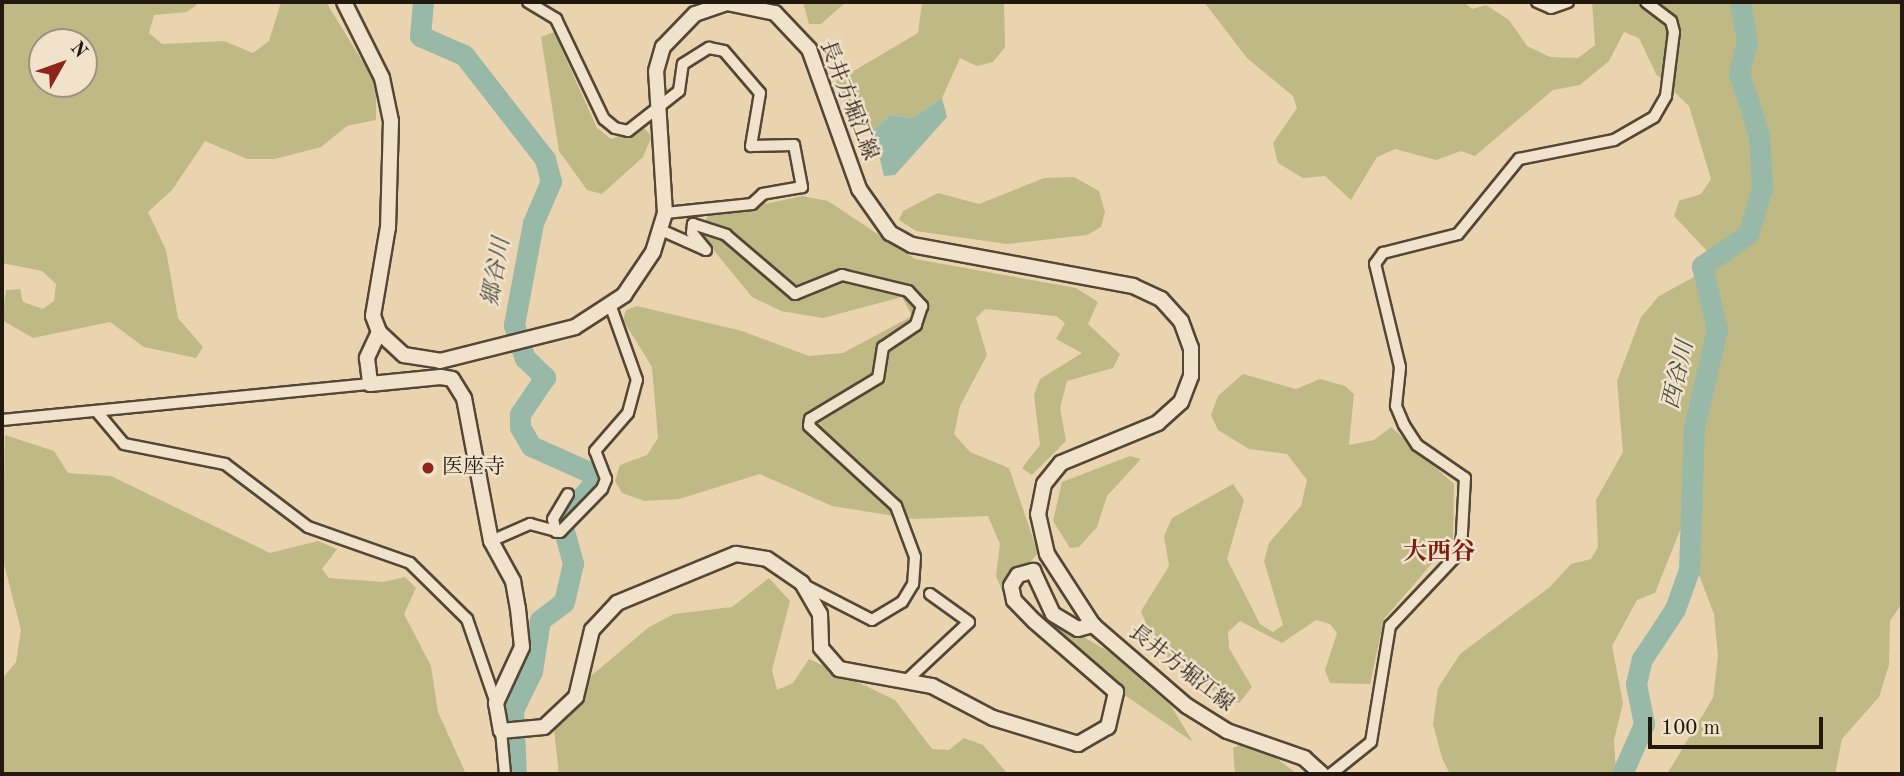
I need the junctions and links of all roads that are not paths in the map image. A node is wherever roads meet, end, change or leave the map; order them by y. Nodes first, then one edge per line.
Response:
1 (344, 2) edge
2 (528, 2) edge
3 (1538, 2) edge
4 (1568, 2) edge
5 (1646, 2) edge
6 (658, 107) junction
7 (665, 213) junction
8 (661, 230) junction
9 (611, 307) junction
10 (379, 332) junction
11 (370, 384) junction
12 (98, 413) junction
13 (2, 420) edge
14 (568, 494) dead end
15 (556, 532) junction
16 (491, 541) junction
17 (1047, 554) junction
18 (1033, 571) junction
19 (802, 583) junction
20 (930, 594) dead end
21 (1093, 625) junction
22 (906, 681) junction
23 (496, 702) junction
24 (504, 730) junction
25 (505, 774) edge
26 (1322, 774) edge
27 (1331, 774) edge

1 - 10 main road
2 - 6 street
3 - 4 street
5 - 27 street
6 - 7 main road, 長井方堀江線
6 - 7 street
6 - 17 main road, 長井方堀江線
7 - 8 main road, 長井方堀江線
8 - 9 main road, 長井方堀江線
8 - 19 street
9 - 10 main road, 長井方堀江線
9 - 15 street
10 - 11 main road
11 - 12 street
11 - 16 main road
12 - 13 street
12 - 23 street
14 - 15 street
15 - 16 street
16 - 23 main road
17 - 18 main road
17 - 21 main road, 長井方堀江線
18 - 21 main road
18 - 22 main road
19 - 22 main road
19 - 24 main road
20 - 22 street
21 - 26 main road, 長井方堀江線
23 - 24 main road
24 - 25 street

